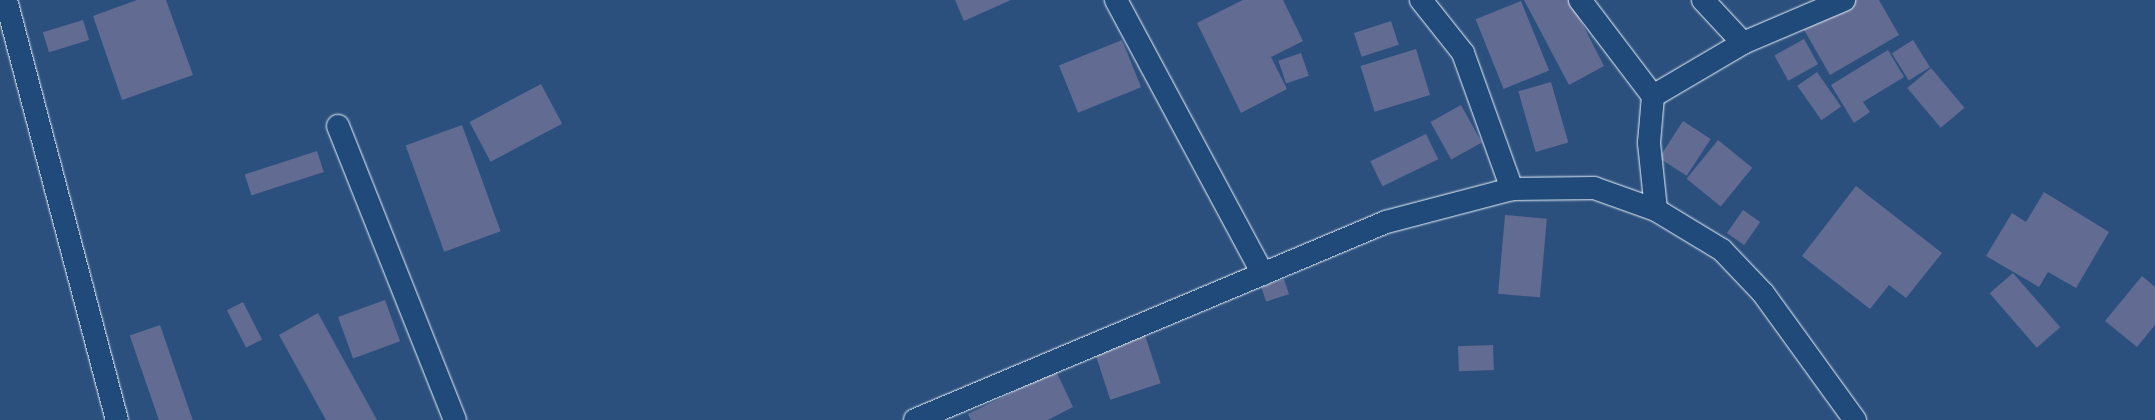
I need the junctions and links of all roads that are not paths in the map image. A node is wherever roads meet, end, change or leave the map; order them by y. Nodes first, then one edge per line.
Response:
1 (6, 0) edge
2 (1116, 0) edge
3 (1421, 0) edge
4 (1580, 0) edge
5 (1703, 0) edge
6 (1844, 0) edge
7 (1743, 43) junction
8 (1653, 96) junction
9 (338, 126) dead end
10 (1512, 189) junction
11 (1656, 210) junction
12 (1263, 274) junction
13 (117, 420) edge
14 (455, 420) edge
15 (915, 420) edge
16 (1855, 420) edge

1 - 13 street
2 - 12 street
3 - 10 street
4 - 8 street
5 - 7 street
6 - 7 street
7 - 8 street
8 - 11 street
9 - 14 street
10 - 11 street
10 - 12 street
11 - 16 street
12 - 15 street

